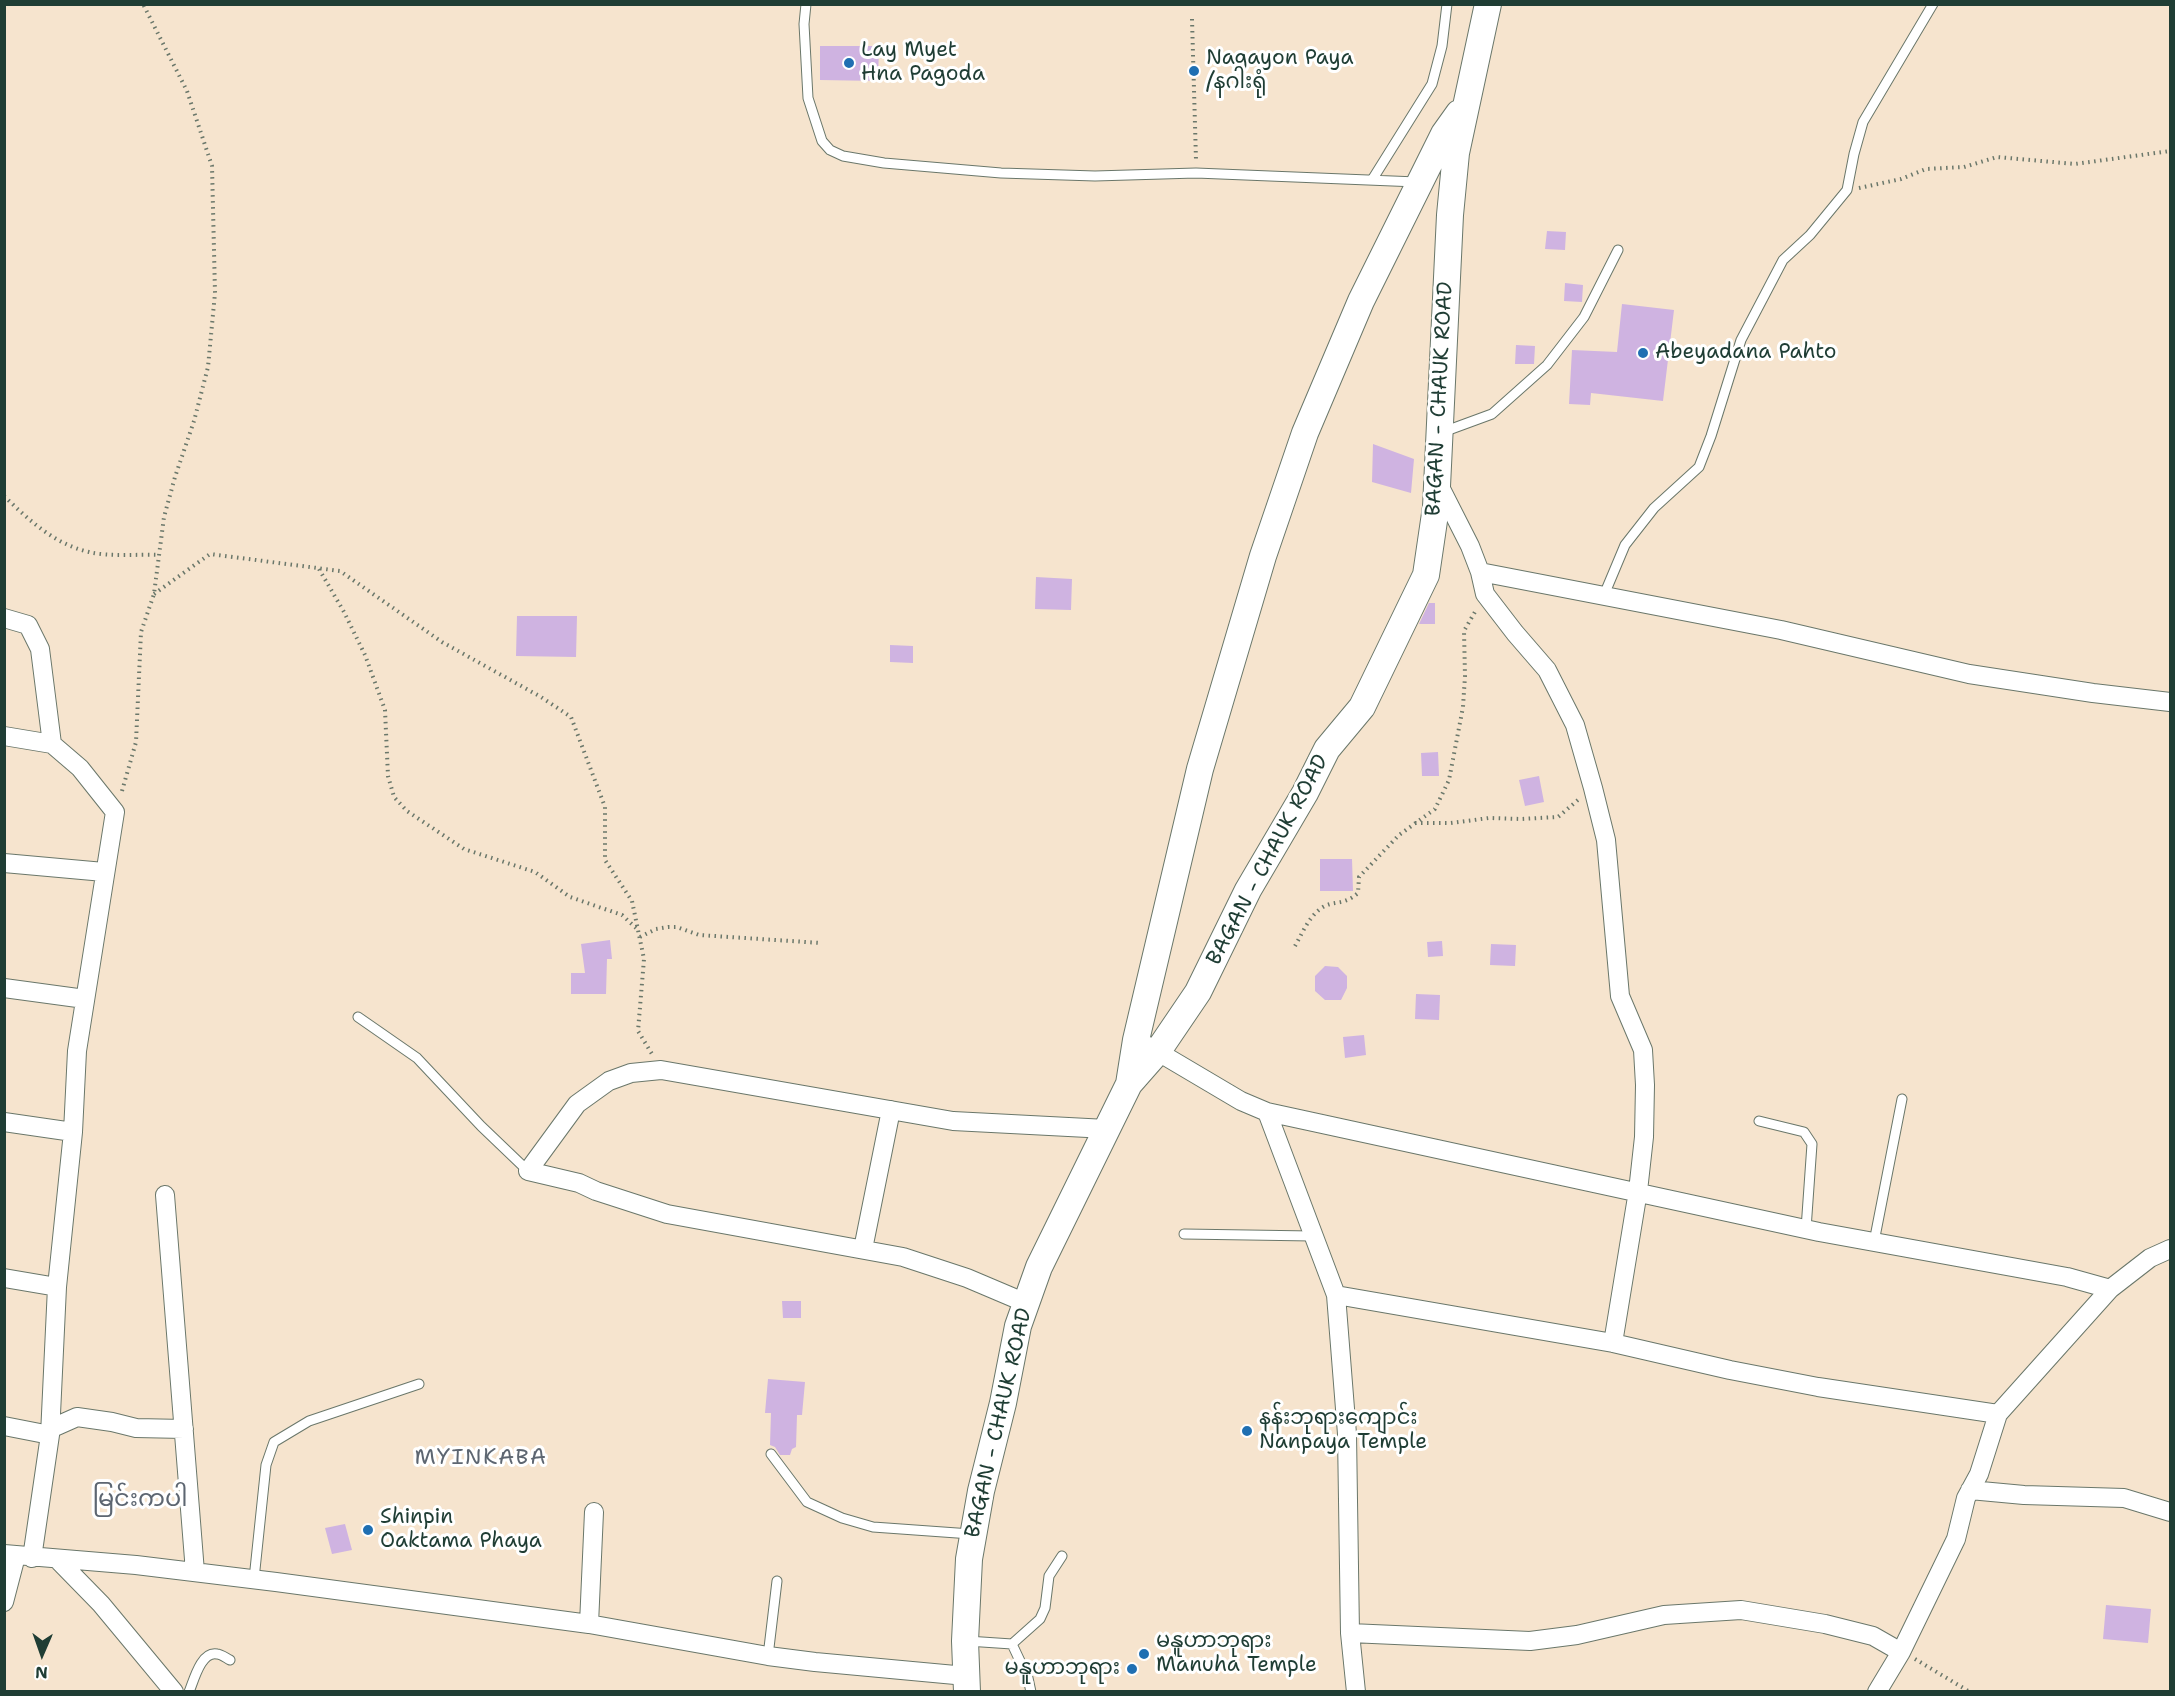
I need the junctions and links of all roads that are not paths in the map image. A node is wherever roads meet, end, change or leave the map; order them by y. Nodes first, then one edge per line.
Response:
1 (806, 4) edge
2 (1447, 4) edge
3 (1933, 4) edge
4 (1489, 14) edge
5 (1467, 100) junction
6 (1372, 180) junction
7 (1420, 182) junction
8 (1618, 250) dead end
9 (1440, 434) junction
10 (1438, 482) junction
11 (1480, 572) junction
12 (1604, 595) junction
13 (4, 618) edge
14 (2170, 702) edge
15 (4, 736) edge
16 (52, 744) junction
17 (4, 863) edge
18 (104, 872) junction
19 (4, 987) edge
20 (85, 999) junction
21 (358, 1017) dead end
22 (1147, 1045) junction
23 (1902, 1100) dead end
24 (891, 1110) junction
25 (1268, 1112) junction
26 (1759, 1121) dead end
27 (4, 1122) edge
28 (1107, 1129) junction
29 (73, 1132) junction
30 (528, 1171) junction
31 (1638, 1191) junction
32 (165, 1195) dead end
33 (1806, 1229) junction
34 (1184, 1234) dead end
35 (1312, 1236) junction
36 (1874, 1242) junction
37 (2170, 1248) edge
38 (863, 1249) junction
39 (4, 1278) edge
40 (57, 1287) junction
41 (2110, 1289) junction
42 (1336, 1295) junction
43 (1026, 1303) junction
44 (1613, 1342) junction
45 (419, 1384) dead end
46 (1998, 1414) junction
47 (4, 1426) edge
48 (184, 1429) junction
49 (50, 1432) junction
50 (771, 1454) dead end
51 (1970, 1490) junction
52 (594, 1512) dead end
53 (2170, 1512) edge
54 (974, 1534) junction
55 (18, 1556) edge
56 (1062, 1556) dead end
57 (58, 1560) junction
58 (195, 1572) junction
59 (254, 1579) junction
60 (777, 1581) dead end
61 (4, 1602) edge
62 (589, 1624) junction
63 (1350, 1633) junction
64 (965, 1641) junction
65 (1012, 1644) junction
66 (1901, 1652) junction
67 (768, 1656) junction
68 (230, 1660) dead end
69 (966, 1684) edge
70 (174, 1692) edge
71 (189, 1692) edge
72 (1031, 1692) edge
73 (1356, 1692) edge
74 (1877, 1692) edge

1 - 6 lane
2 - 6 lane
3 - 12 lane
4 - 5 main road, BAGAN - CHAUK ROAD
5 - 7 main road, BAGAN - CHAUK ROAD
5 - 9 main road, BAGAN - CHAUK ROAD
6 - 7 lane
7 - 22 main road, BAGAN - CHAUK ROAD
8 - 9 lane
9 - 10 main road, BAGAN - CHAUK ROAD
10 - 11 street
10 - 22 main road, BAGAN - CHAUK ROAD
11 - 12 street
11 - 31 street
12 - 14 street
13 - 16 street
15 - 16 street
16 - 18 street
17 - 18 street
18 - 20 street
19 - 20 street
20 - 29 street
21 - 30 lane
22 - 25 street
22 - 28 main road, BAGAN - CHAUK ROAD
23 - 36 lane
24 - 28 street
24 - 30 street
24 - 38 street
25 - 31 street
25 - 35 street
26 - 33 lane
27 - 29 street
28 - 43 main road, BAGAN - CHAUK ROAD
29 - 40 street
30 - 38 street
31 - 33 street
31 - 44 street
32 - 48 street
33 - 36 street
34 - 35 lane
35 - 42 street
36 - 41 street
37 - 41 street
38 - 43 street
39 - 40 street
40 - 49 street
41 - 46 street
42 - 44 street
42 - 63 street
43 - 54 main road, BAGAN - CHAUK ROAD
44 - 46 street
45 - 59 lane
46 - 51 street
47 - 49 street
48 - 49 street
48 - 58 street
49 - 55 street
50 - 54 lane
51 - 53 street
51 - 66 street
52 - 62 street
54 - 64 main road, BAGAN - CHAUK ROAD
55 - 57 street
55 - 61 street
56 - 65 lane
57 - 58 street
57 - 70 street
58 - 59 street
59 - 62 street
60 - 67 lane
62 - 67 street
63 - 66 street
63 - 73 street
64 - 65 lane
64 - 69 main road, BAGAN - CHAUK ROAD
65 - 72 lane
66 - 74 street
67 - 69 street
68 - 71 lane

